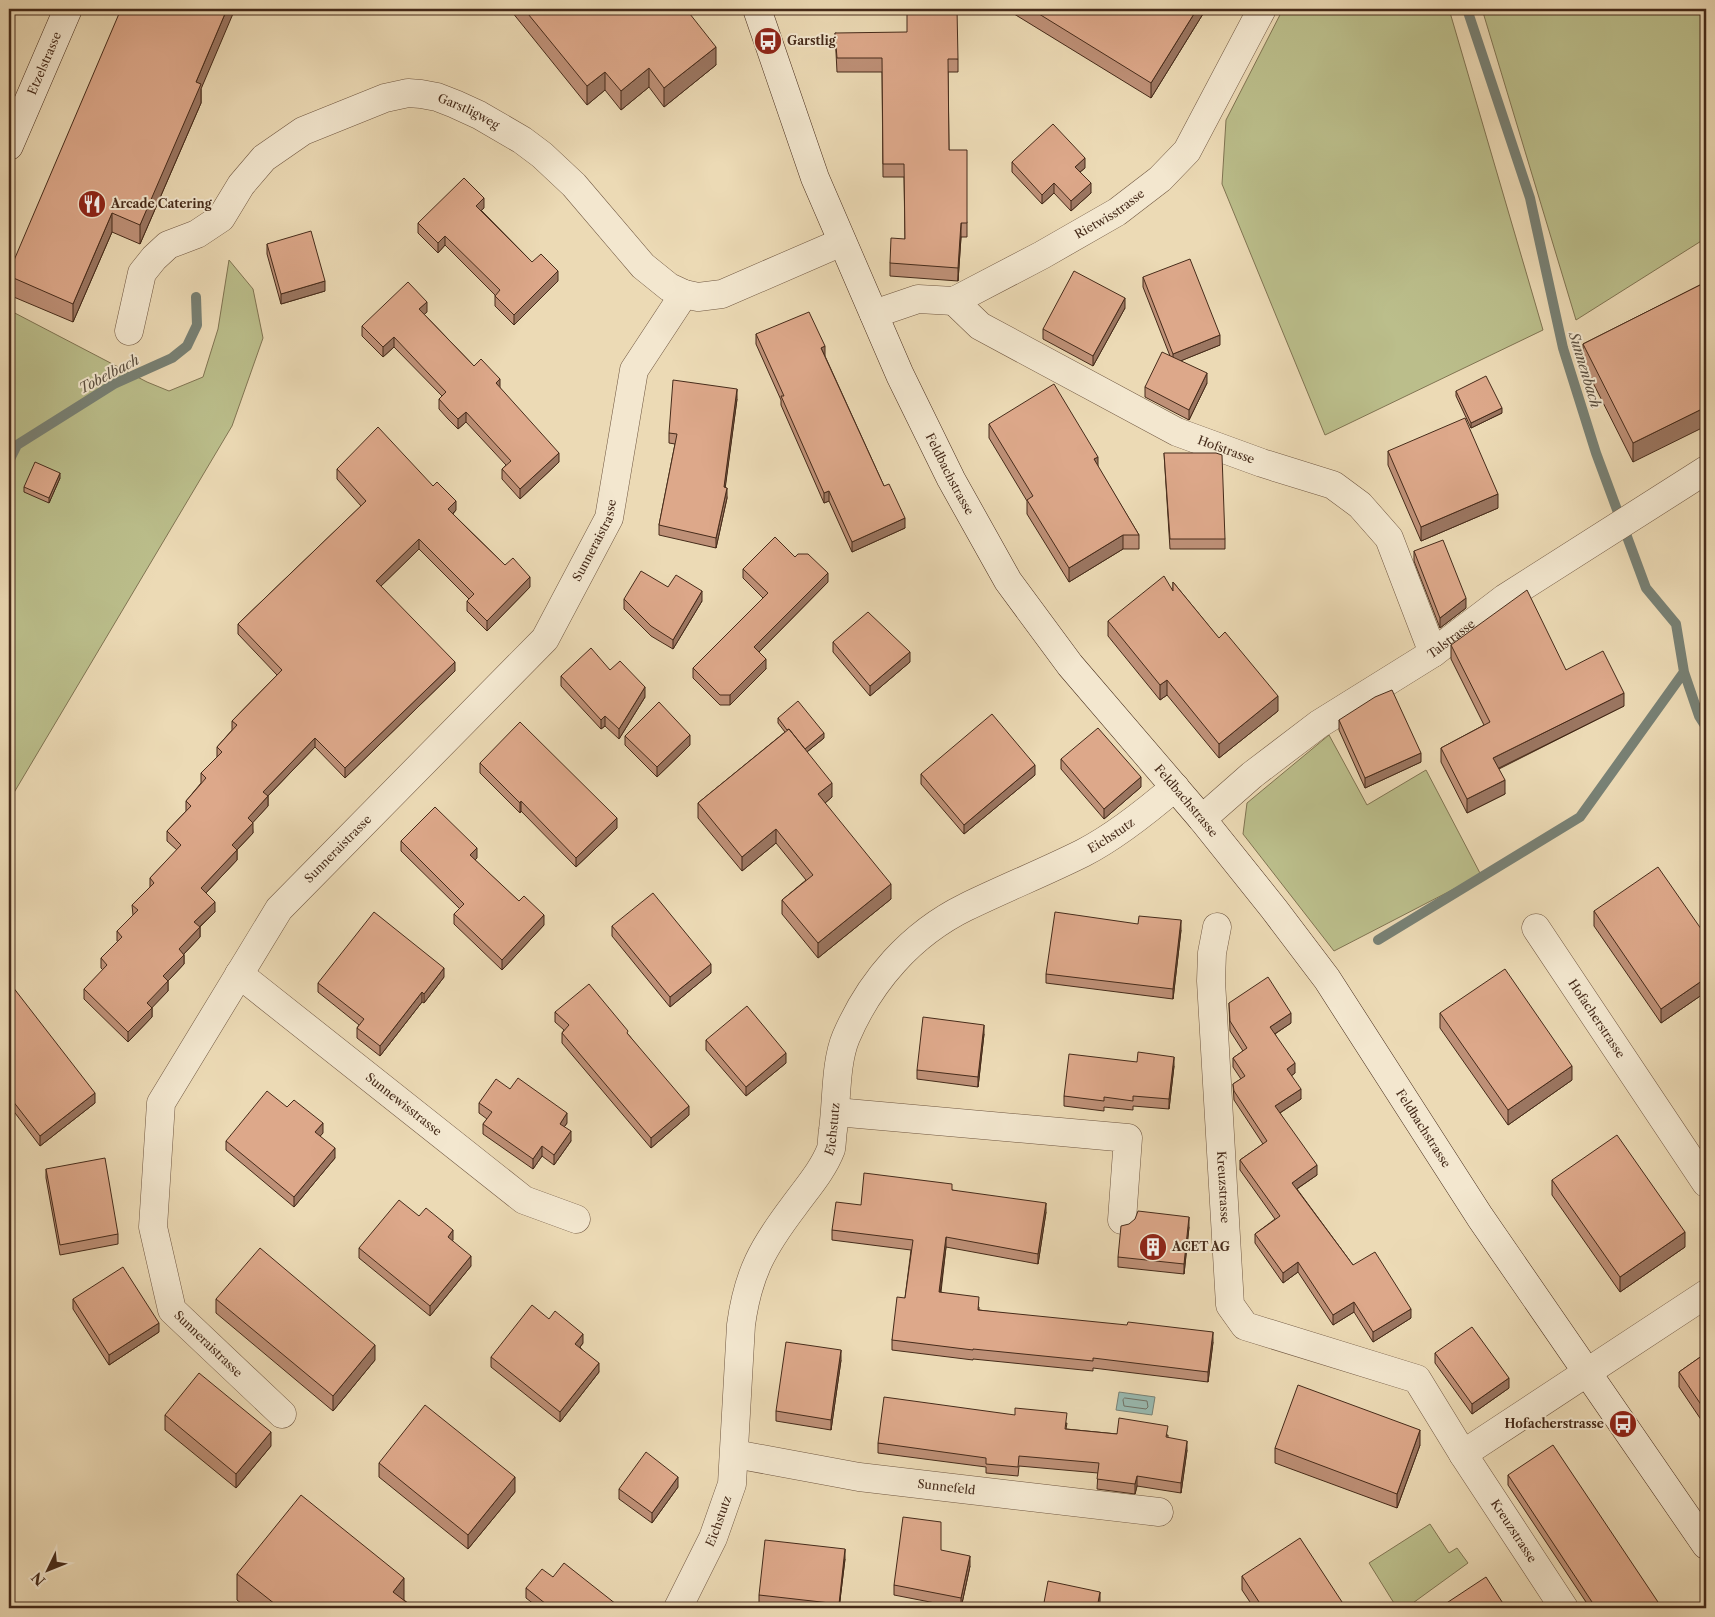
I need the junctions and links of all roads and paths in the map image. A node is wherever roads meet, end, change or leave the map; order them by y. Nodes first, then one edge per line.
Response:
1 (68, 9) edge
2 (757, 9) edge
3 (1262, 9) edge
4 (9, 146) edge
5 (842, 242) junction
6 (684, 294) junction
7 (954, 301) junction
8 (874, 314) junction
9 (129, 331) dead end
10 (1706, 470) edge
11 (1433, 653) junction
12 (1175, 787) junction
13 (1202, 819) junction
14 (1217, 927) dead end
15 (1536, 928) dead end
16 (240, 974) junction
17 (836, 1112) junction
18 (1706, 1183) edge
19 (576, 1219) dead end
20 (1122, 1220) dead end
21 (1706, 1294) edge
22 (1587, 1372) junction
23 (282, 1414) dead end
24 (735, 1454) junction
25 (1463, 1454) junction
26 (1160, 1512) dead end
27 (1706, 1545) edge
28 (678, 1608) edge
29 (1564, 1608) edge

1 - 4 street, Etzelstrasse
2 - 5 street, Feldbachstrasse
3 - 7 street, Rietwisstrasse
5 - 6 street, Garstligweg
5 - 8 street, Feldbachstrasse
6 - 9 street, Garstligweg
6 - 16 street, Sunneraistrasse
7 - 8 street
7 - 11 street, Hofstrasse
8 - 12 street, Feldbachstrasse
10 - 11 street, Talstrasse
11 - 13 street, Talstrasse
12 - 13 street, Feldbachstrasse
12 - 17 street, Eichstutz
13 - 22 street, Feldbachstrasse
14 - 25 street, Kreuzstrasse
15 - 18 street, Hofacherstrasse
16 - 19 street, Sunnewisstrasse
16 - 23 street, Sunneraistrasse
17 - 20 street
17 - 24 street, Eichstutz
21 - 22 street
22 - 25 street
22 - 27 street, Feldbachstrasse
24 - 26 street, Sunnefeld
24 - 28 street, Eichstutz
25 - 29 street, Kreuzstrasse

